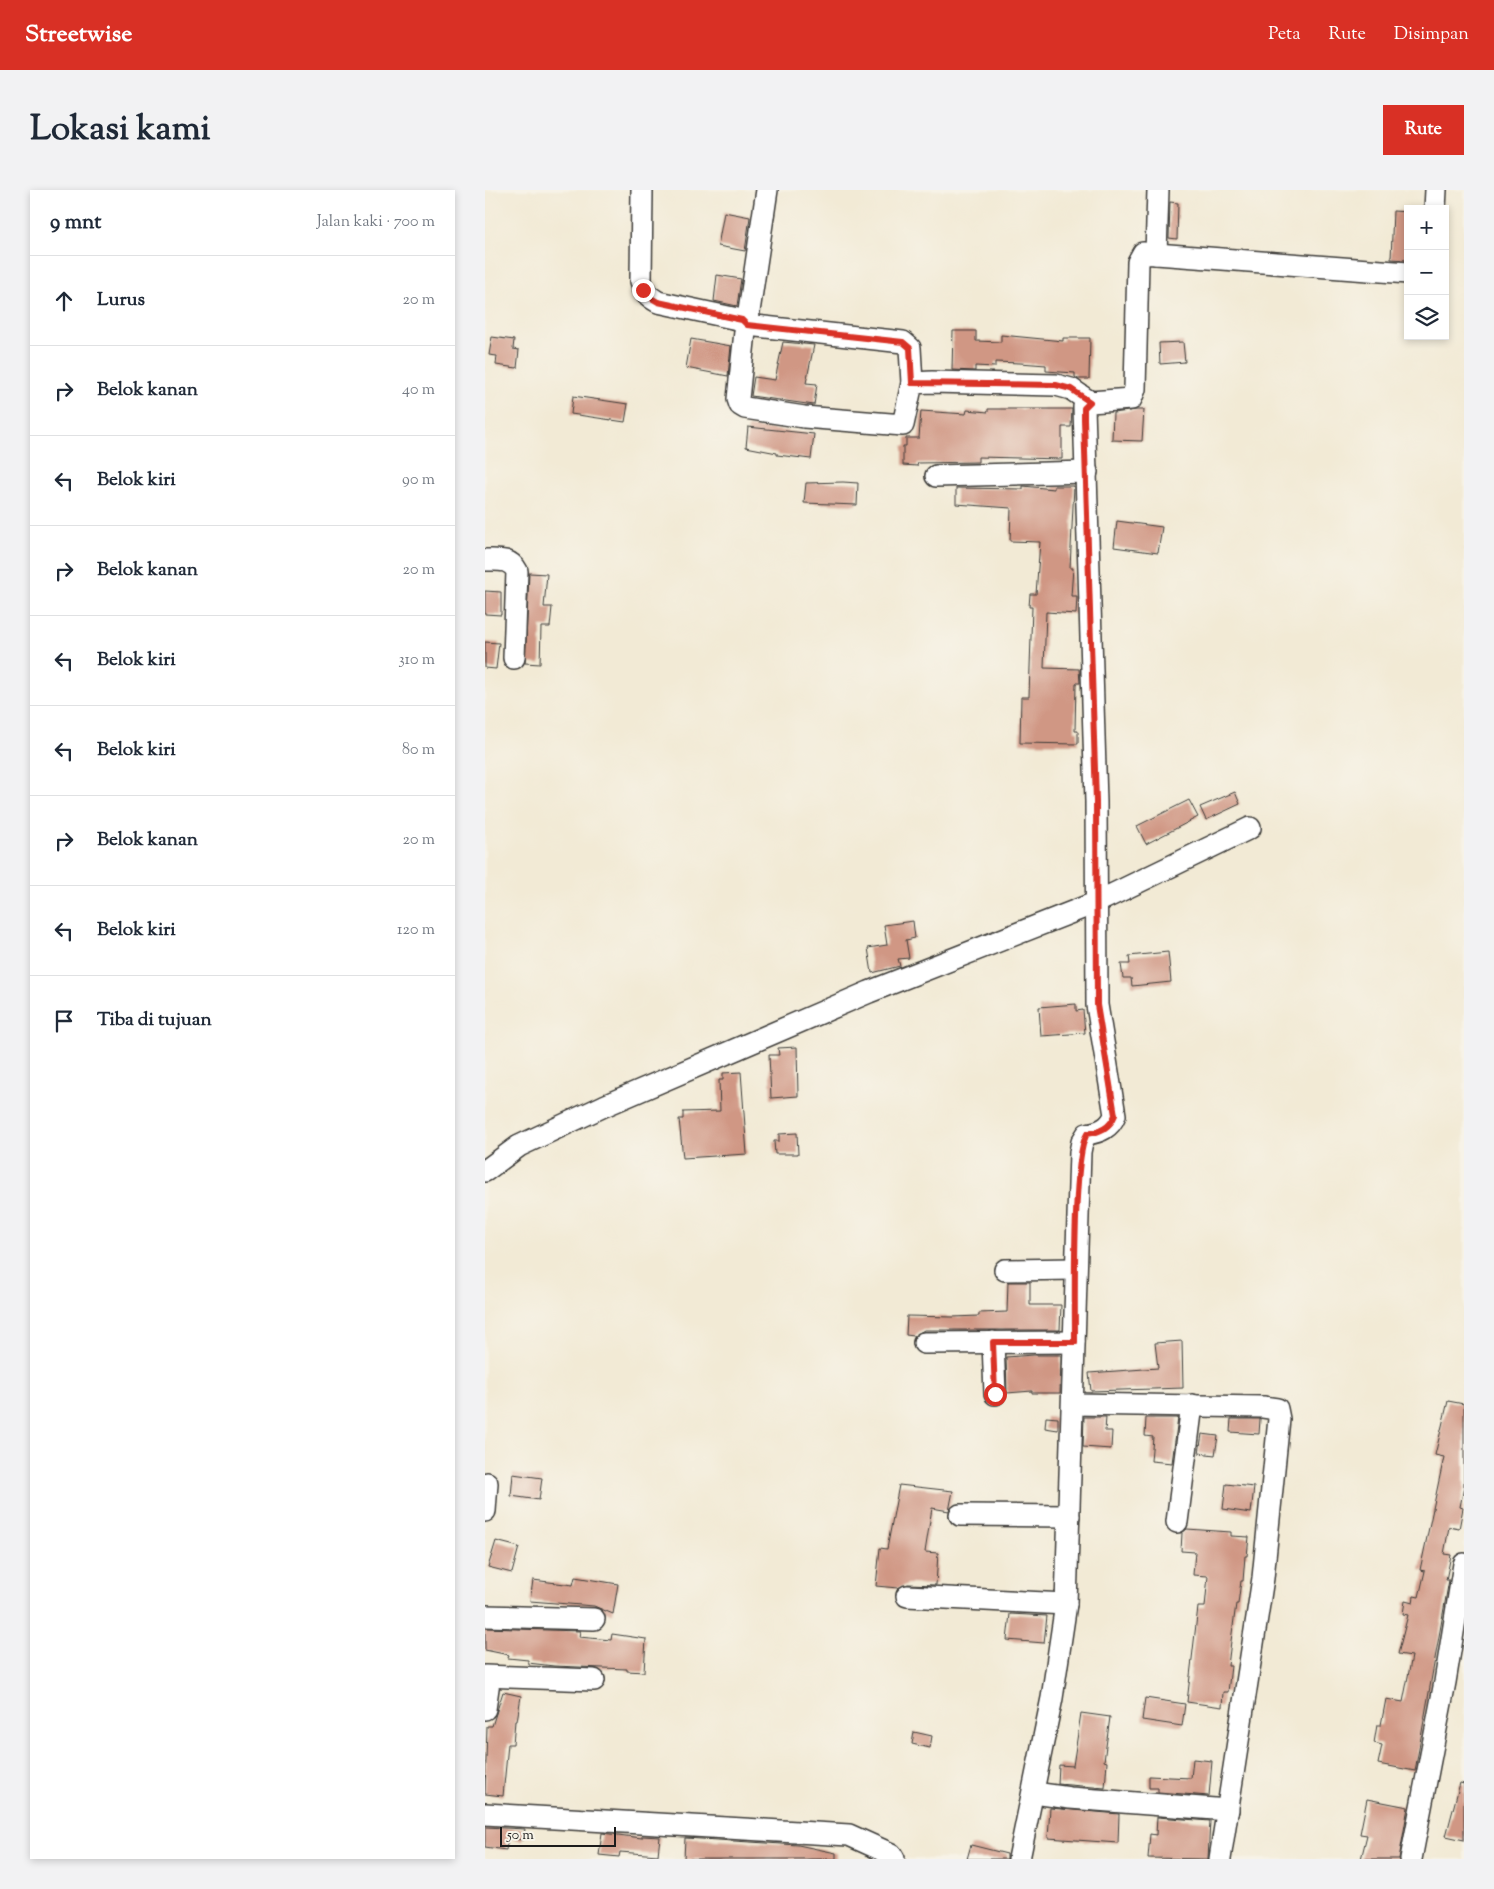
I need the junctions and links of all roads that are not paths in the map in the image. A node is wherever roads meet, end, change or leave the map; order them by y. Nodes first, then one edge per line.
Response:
1 (642, 190) edge
2 (767, 190) edge
3 (1159, 190) edge
4 (1436, 190) edge
5 (1435, 205) edge
6 (1156, 254) junction
7 (1404, 273) edge
8 (747, 325) junction
9 (912, 383) junction
10 (1090, 402) junction
11 (1087, 472) junction
12 (936, 476) dead end
13 (485, 560) edge
14 (514, 658) dead end
15 (1250, 828) dead end
16 (1095, 903) junction
17 (485, 1171) edge
18 (1075, 1269) junction
19 (1005, 1270) dead end
20 (993, 1342) junction
21 (1075, 1342) junction
22 (924, 1343) dead end
23 (995, 1394) dead end
24 (1074, 1404) junction
25 (1192, 1406) junction
26 (487, 1483) dead end
27 (485, 1511) edge
28 (960, 1515) dead end
29 (1069, 1516) junction
30 (1177, 1522) dead end
31 (1464, 1564) edge
32 (907, 1596) dead end
33 (1066, 1604) junction
34 (485, 1616) edge
35 (594, 1619) dead end
36 (486, 1679) edge
37 (594, 1680) dead end
38 (485, 1709) edge
39 (1034, 1793) junction
40 (1228, 1810) junction
41 (485, 1814) edge
42 (894, 1859) edge
43 (1019, 1859) edge
44 (1220, 1859) edge
45 (1411, 1859) edge

1 - 8 street
2 - 8 street
3 - 6 street
4 - 5 street
6 - 7 street
6 - 10 street
8 - 9 street
8 - 9 street
9 - 10 street
10 - 11 street
11 - 12 street
11 - 16 street
13 - 14 street
15 - 16 street
16 - 17 street
16 - 18 street
18 - 19 street
18 - 21 street
20 - 21 street
20 - 22 street
20 - 23 street
21 - 24 street
24 - 25 street
24 - 29 street
25 - 30 street
25 - 40 street
26 - 27 street
28 - 29 street
29 - 33 street
31 - 45 street
32 - 33 street
33 - 39 street
34 - 35 street
36 - 37 street
36 - 38 street
39 - 40 street
39 - 43 street
40 - 44 street
41 - 42 street

